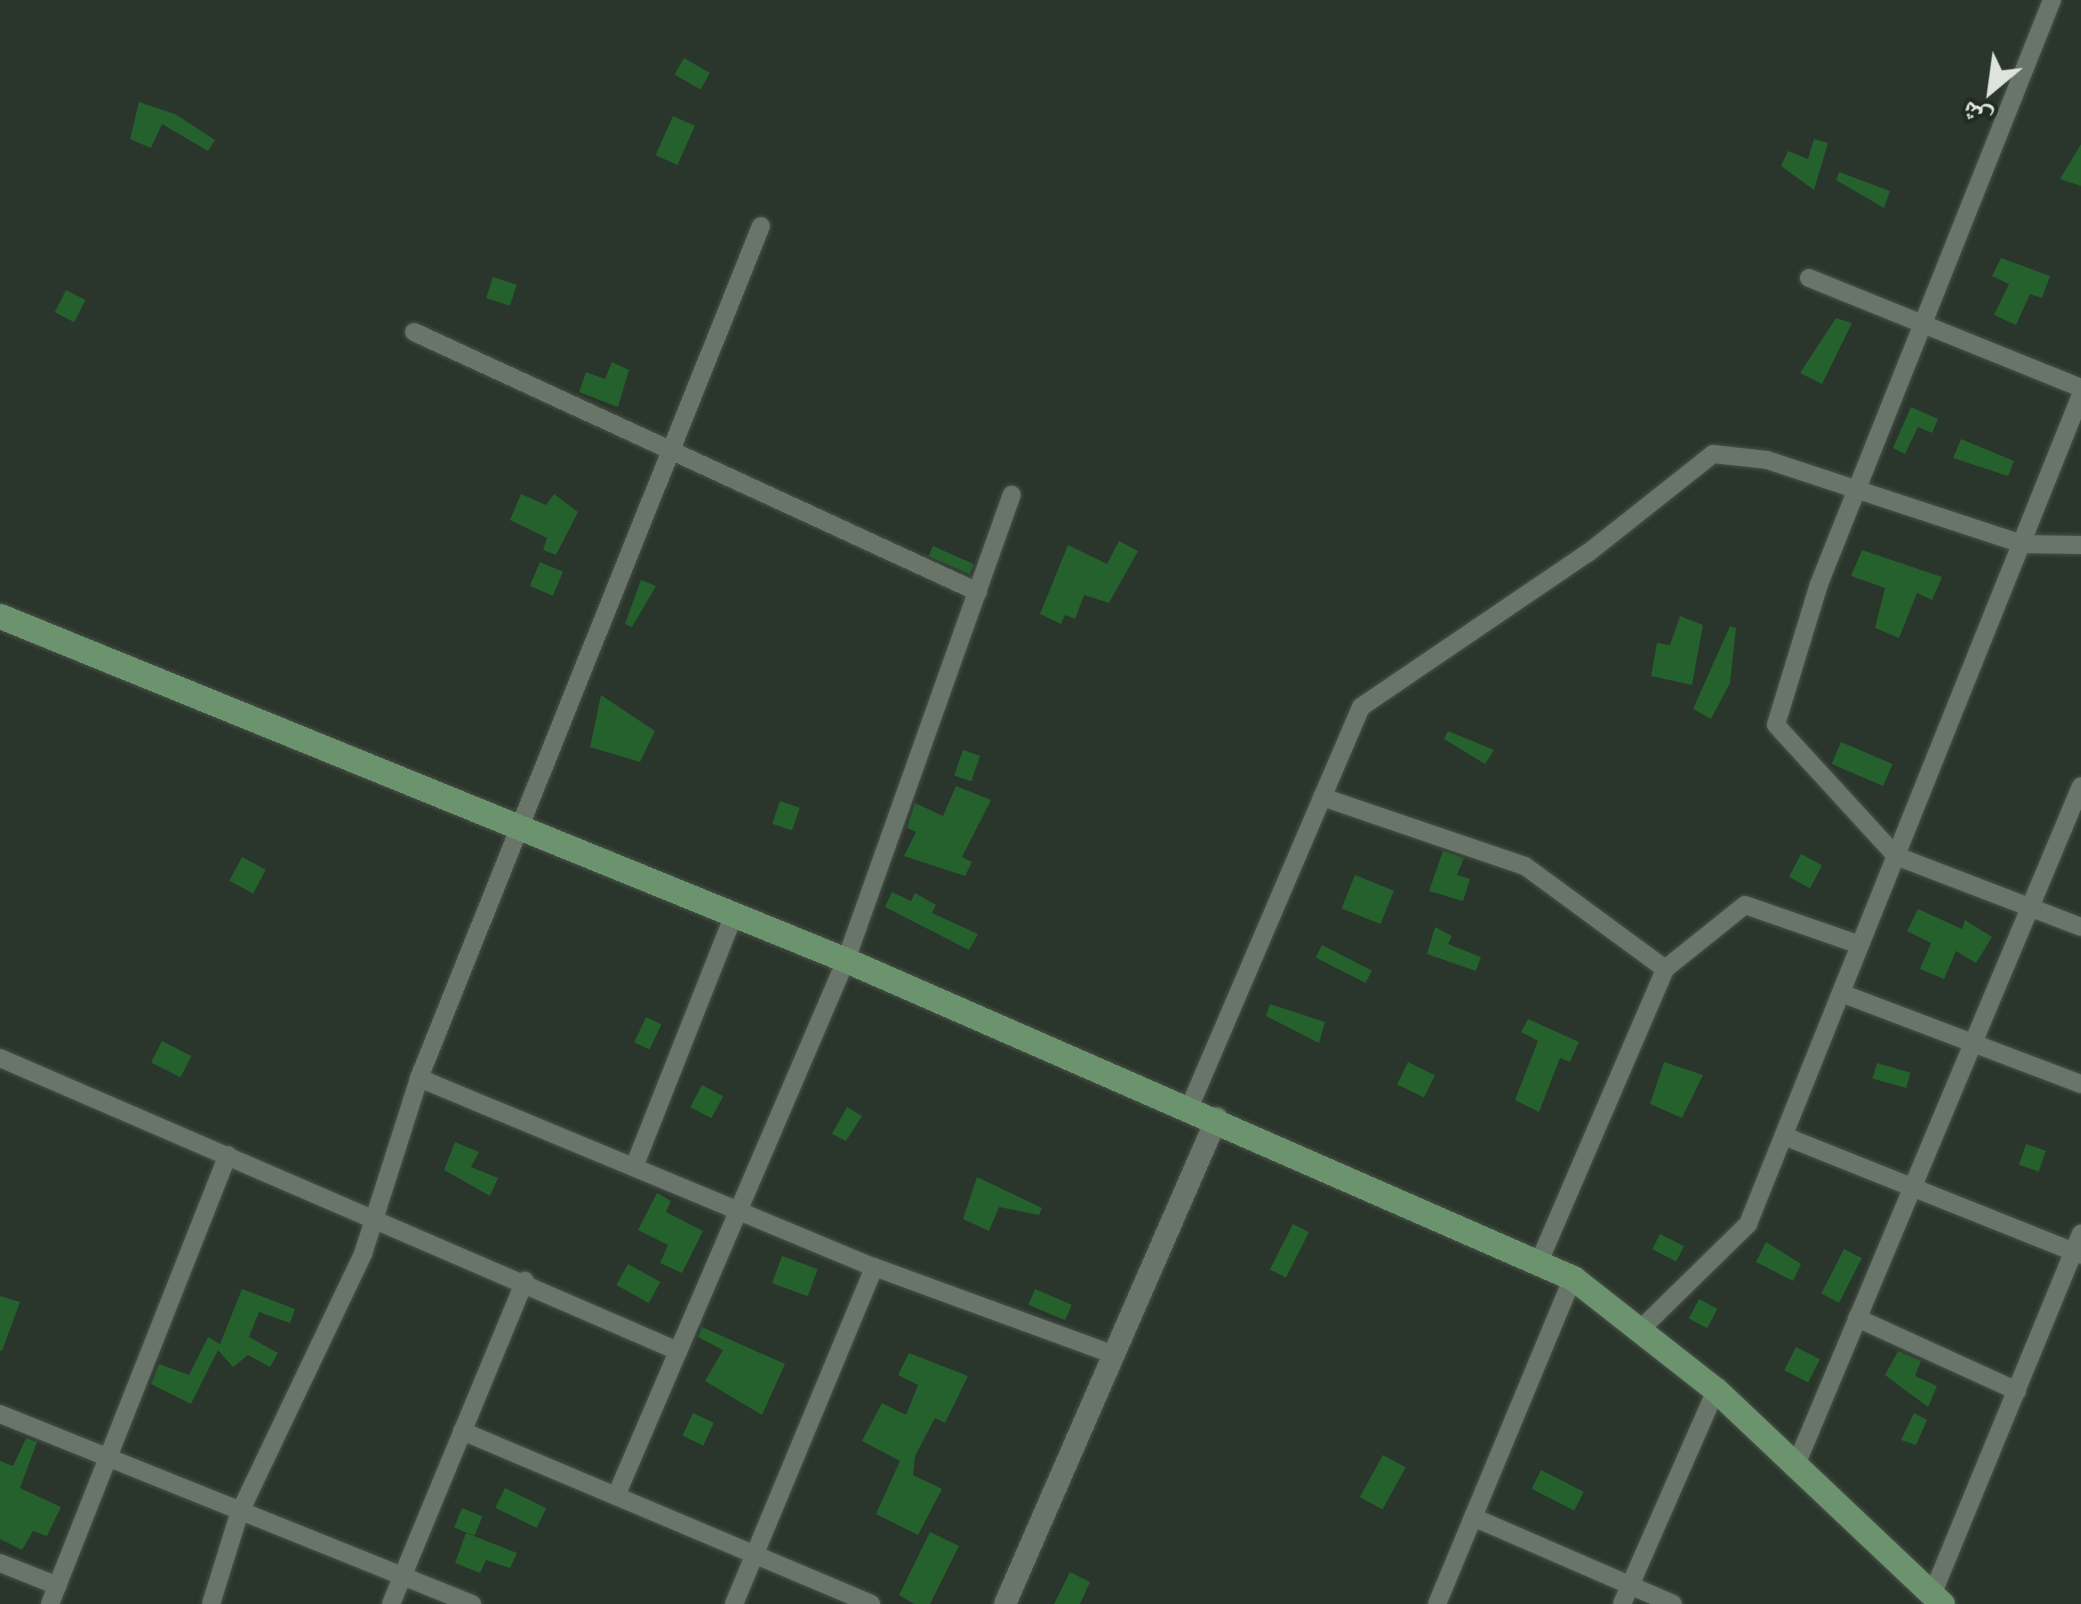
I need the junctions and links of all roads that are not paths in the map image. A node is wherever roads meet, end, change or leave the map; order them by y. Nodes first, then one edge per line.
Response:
1 (2052, 0) edge
2 (761, 226) dead end
3 (1809, 278) dead end
4 (1924, 324) junction
5 (414, 332) dead end
6 (2081, 391) edge
7 (671, 450) junction
8 (1860, 488) junction
9 (1012, 494) dead end
10 (2022, 544) junction
11 (2081, 545) edge
12 (978, 592) junction
13 (0, 616) edge
14 (2081, 786) edge
15 (1322, 796) junction
16 (520, 828) junction
17 (1896, 856) junction
18 (2030, 908) junction
19 (734, 915) junction
20 (2081, 928) edge
21 (1860, 946) junction
22 (846, 960) junction
23 (1666, 969) junction
24 (1841, 994) junction
25 (1973, 1043) junction
26 (0, 1058) edge
27 (419, 1078) junction
28 (2081, 1084) edge
29 (1190, 1106) junction
30 (1216, 1118) junction
31 (1784, 1136) junction
32 (228, 1155) junction
33 (634, 1167) junction
34 (1912, 1187) junction
35 (739, 1211) junction
36 (374, 1217) junction
37 (2079, 1247) edge
38 (1539, 1262) junction
39 (874, 1267) junction
40 (1573, 1278) junction
41 (525, 1281) junction
42 (1858, 1318) junction
43 (1644, 1326) junction
44 (678, 1351) junction
45 (1115, 1355) junction
46 (1716, 1390) junction
47 (2017, 1391) junction
48 (0, 1414) edge
49 (462, 1431) junction
50 (112, 1460) junction
51 (1796, 1466) junction
52 (616, 1496) junction
53 (239, 1514) junction
54 (1473, 1517) junction
55 (754, 1555) junction
56 (0, 1563) edge
57 (403, 1576) junction
58 (1630, 1585) junction
59 (58, 1586) junction
60 (1937, 1600) edge
61 (50, 1604) edge
62 (211, 1604) edge
63 (391, 1604) edge
64 (472, 1604) edge
65 (734, 1604) edge
66 (870, 1604) edge
67 (1005, 1604) edge
68 (1437, 1604) edge
69 (1622, 1604) edge
70 (1673, 1604) edge

1 - 4 street
2 - 7 street
3 - 4 street
4 - 6 street
4 - 8 street
5 - 7 street
6 - 10 street
7 - 12 street
7 - 16 street
8 - 10 street
8 - 15 street
8 - 17 street
9 - 12 street
10 - 11 street
10 - 17 street
12 - 22 street
13 - 16 main road
14 - 18 street
15 - 23 street
15 - 29 street
16 - 19 main road
16 - 27 street
17 - 18 street
17 - 21 street
18 - 20 street
18 - 25 street
19 - 22 main road
19 - 33 street
21 - 23 street
21 - 24 street
22 - 29 main road
22 - 35 street
23 - 38 street
24 - 25 street
24 - 31 street
25 - 28 street
25 - 34 street
26 - 32 street
27 - 33 street
27 - 36 street
29 - 30 main road
30 - 38 main road
30 - 45 street
31 - 34 street
31 - 43 street
32 - 36 street
32 - 50 street
33 - 35 street
34 - 37 street
34 - 42 street
35 - 39 street
35 - 44 street
36 - 41 street
36 - 53 street
37 - 47 street
38 - 40 main road
39 - 45 street
39 - 55 street
40 - 43 main road
40 - 54 street
41 - 44 street
41 - 49 street
42 - 47 street
42 - 51 street
43 - 46 main road
44 - 52 street
45 - 67 street
46 - 51 main road
46 - 58 street
47 - 60 street
48 - 50 street
49 - 52 street
49 - 57 street
50 - 53 street
50 - 59 street
51 - 60 main road
52 - 55 street
53 - 57 street
53 - 62 street
54 - 58 street
54 - 68 street
55 - 65 street
55 - 66 street
56 - 59 street
57 - 63 street
57 - 64 street
58 - 69 street
58 - 70 street
59 - 61 street

